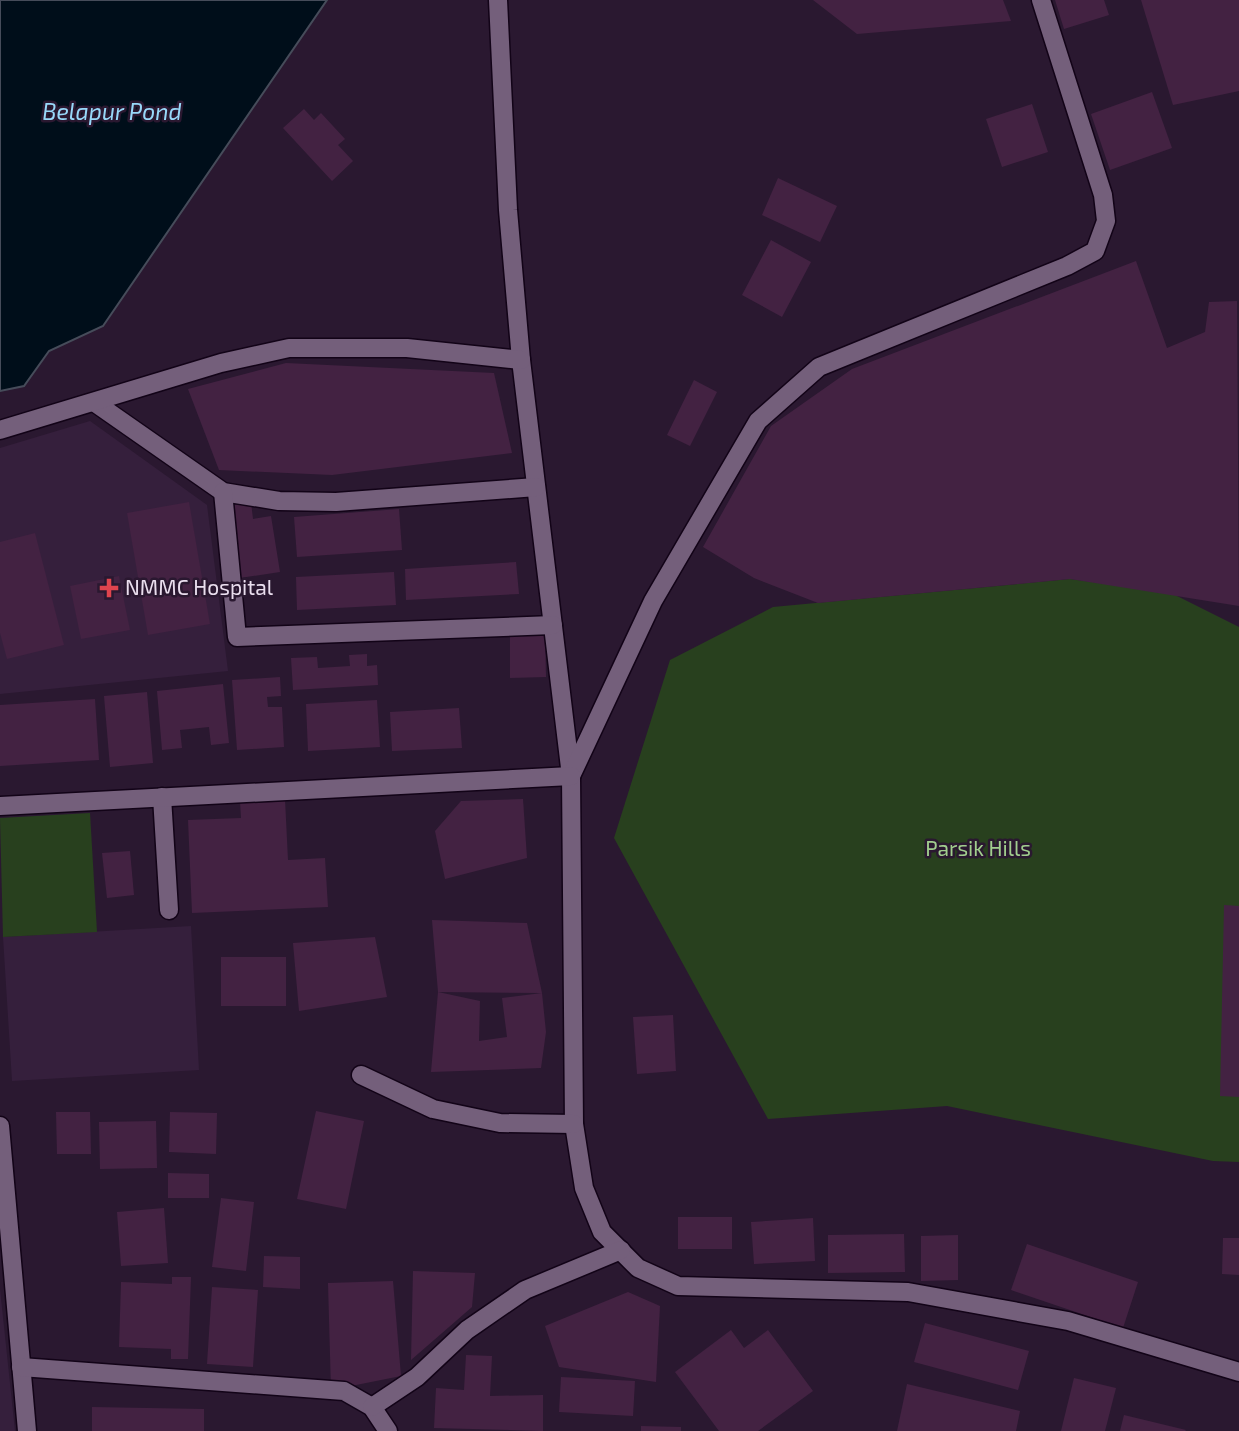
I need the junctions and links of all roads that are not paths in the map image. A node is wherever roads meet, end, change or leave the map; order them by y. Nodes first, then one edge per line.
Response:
1 (498, 0) edge
2 (1041, 0) edge
3 (521, 360) junction
4 (94, 402) junction
5 (0, 430) edge
6 (536, 486) junction
7 (222, 492) junction
8 (553, 625) junction
9 (571, 776) junction
10 (162, 797) junction
11 (0, 806) edge
12 (169, 910) dead end
13 (361, 1075) dead end
14 (574, 1124) junction
15 (0, 1126) edge
16 (621, 1250) junction
17 (21, 1367) junction
18 (1239, 1372) edge
19 (372, 1407) junction
20 (27, 1431) edge
21 (388, 1431) edge

1 - 3 street
2 - 9 street
3 - 4 street
3 - 6 street
4 - 5 street
4 - 7 street
6 - 7 street
6 - 8 street
7 - 8 street
8 - 9 street
9 - 10 street
9 - 14 street
10 - 11 street
10 - 12 street
13 - 14 street
14 - 16 street
15 - 17 street
16 - 18 street
16 - 19 street
17 - 19 street
17 - 20 street
19 - 21 street

